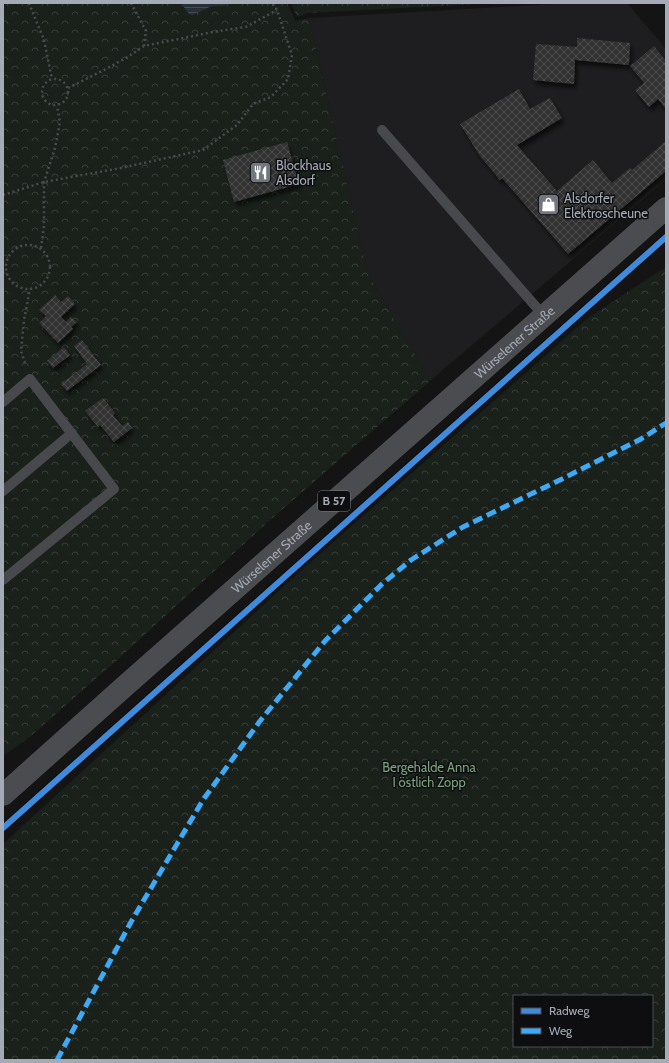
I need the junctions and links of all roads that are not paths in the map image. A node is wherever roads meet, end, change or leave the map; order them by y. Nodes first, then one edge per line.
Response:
1 (382, 130) dead end
2 (666, 208) edge
3 (544, 316) junction
4 (3, 402) edge
5 (72, 433) junction
6 (3, 491) edge
7 (3, 580) edge
8 (3, 795) edge

1 - 3 lane
2 - 3 main road, Würselener Straße / B 57
3 - 8 main road, Würselener Straße / B 57
4 - 5 lane
5 - 6 lane
5 - 7 lane

